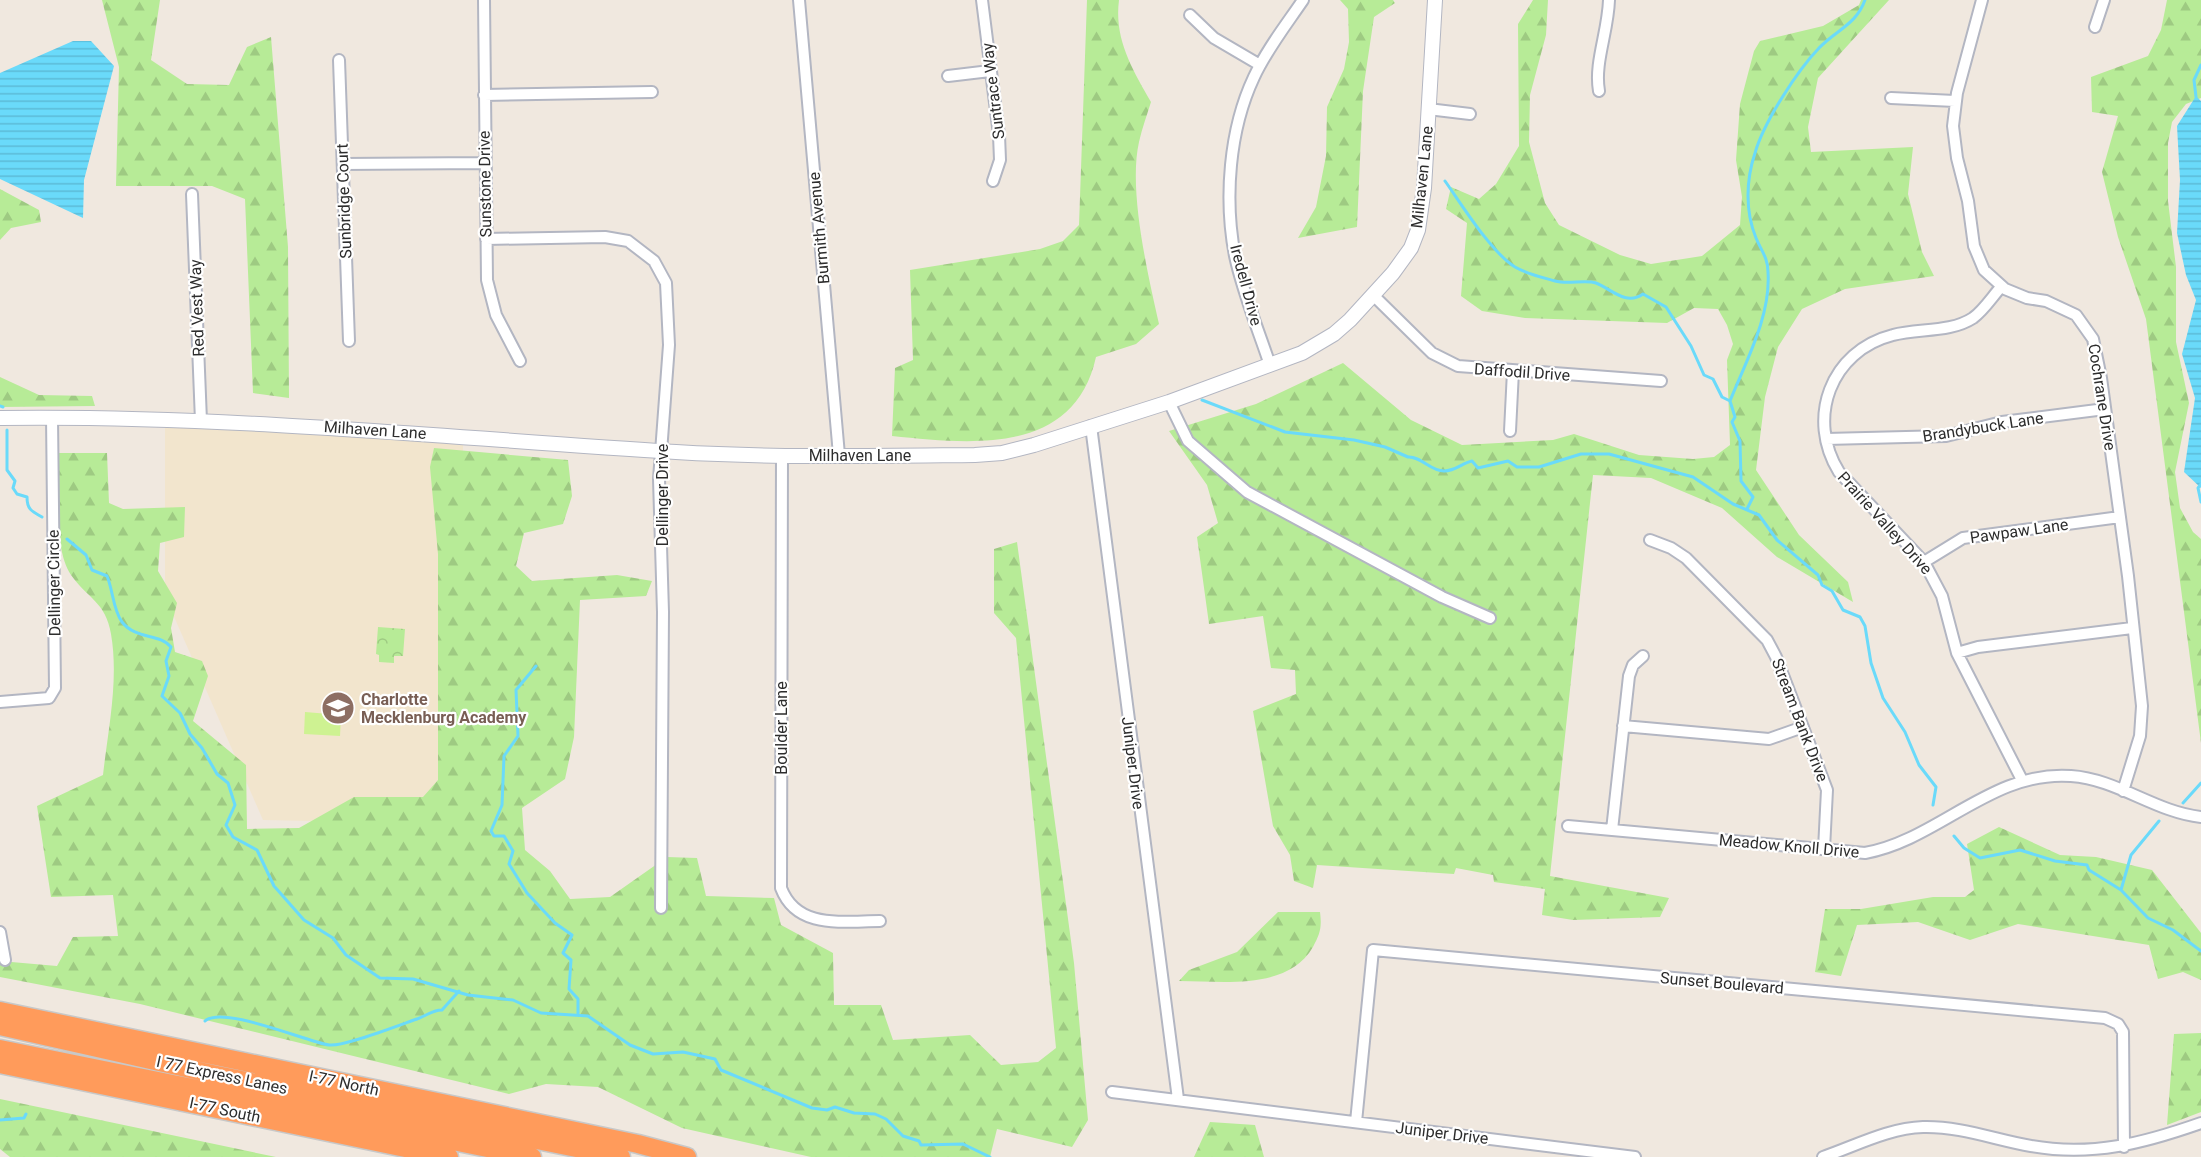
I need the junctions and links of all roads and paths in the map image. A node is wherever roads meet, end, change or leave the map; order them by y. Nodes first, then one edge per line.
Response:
1 (484, 0) edge
2 (799, 0) edge
3 (982, 0) edge
4 (1303, 0) edge
5 (1435, 0) edge
6 (1609, 0) edge
7 (1982, 0) edge
8 (2104, 0) edge
9 (1191, 15) dead end
10 (2095, 27) dead end
11 (339, 60) dead end
12 (1260, 65) junction
13 (990, 71) junction
14 (948, 76) dead end
15 (1599, 91) dead end
16 (652, 92) dead end
17 (484, 95) junction
18 (1891, 98) dead end
19 (1955, 101) junction
20 (1428, 109) junction
21 (1470, 114) dead end
22 (485, 163) junction
23 (343, 164) junction
24 (993, 181) dead end
25 (192, 194) dead end
26 (486, 239) junction
27 (2001, 287) junction
28 (1374, 296) junction
29 (350, 341) dead end
30 (520, 361) dead end
31 (1270, 365) junction
32 (1513, 371) junction
33 (1661, 381) dead end
34 (1169, 402) junction
35 (2104, 409) junction
36 (52, 417) junction
37 (0, 418) edge
38 (201, 421) junction
39 (1091, 426) junction
40 (1510, 431) dead end
41 (1826, 439) junction
42 (661, 451) junction
43 (782, 455) junction
44 (839, 455) junction
45 (2120, 518) junction
46 (1650, 540) dead end
47 (1924, 562) junction
48 (1490, 618) dead end
49 (2132, 628) junction
50 (1957, 653) junction
51 (1643, 656) dead end
52 (0, 702) edge
53 (1623, 726) junction
54 (1803, 727) junction
55 (2022, 780) junction
56 (2123, 791) junction
57 (2201, 818) edge
58 (1568, 826) dead end
59 (1612, 830) junction
60 (1824, 849) junction
61 (661, 909) dead end
62 (880, 921) dead end
63 (0, 932) edge
64 (5, 960) dead end
65 (0, 1011) edge
66 (0, 1026) edge
67 (0, 1049) edge
68 (0, 1064) edge
69 (1113, 1092) dead end
70 (1178, 1099) junction
71 (1356, 1122) junction
72 (2201, 1123) edge
73 (2124, 1147) junction
74 (449, 1157) edge
75 (532, 1157) edge
76 (621, 1157) edge
77 (687, 1157) edge
78 (1635, 1157) edge
79 (1823, 1157) edge

1 - 17 street, Sunstone Drive
2 - 44 street, Burmith Avenue
3 - 13 street, Suntrace Way
4 - 12 street, Iredell Drive
5 - 20 street, Milhaven Lane
6 - 15 street
7 - 19 street
8 - 10 street
9 - 12 street
11 - 23 street, Sunbridge Court
12 - 31 street, Iredell Drive
13 - 14 street
13 - 24 street, Suntrace Way
16 - 17 street
17 - 22 street, Sunstone Drive
18 - 19 street
19 - 27 street
20 - 21 street
20 - 28 street, Milhaven Lane
22 - 23 street
22 - 26 street, Sunstone Drive
23 - 29 street, Sunbridge Court
25 - 38 street, Red Vest Way
26 - 30 street, Sunstone Drive
26 - 42 street, Dellinger Drive
27 - 35 street, Cochrane Drive
27 - 41 street, Prairie Valley Drive
28 - 31 street, Milhaven Lane
28 - 32 street, Daffodil Drive
31 - 34 street, Milhaven Lane
32 - 33 street, Daffodil Drive
32 - 40 street
34 - 39 street, Milhaven Lane
34 - 48 street
35 - 41 street, Brandybuck Lane
35 - 45 street, Cochrane Drive
36 - 37 street, Milhaven Lane
36 - 38 street, Milhaven Lane
36 - 52 street, Dellinger Circle
38 - 42 street, Milhaven Lane
39 - 44 street, Milhaven Lane
39 - 70 street, Juniper Drive
41 - 47 street, Prairie Valley Drive
42 - 43 street, Milhaven Lane
42 - 61 street, Dellinger Drive
43 - 44 street, Milhaven Lane
43 - 62 street, Boulder Lane
45 - 47 street, Pawpaw Lane
45 - 49 street, Cochrane Drive
46 - 54 street, Stream Bank Drive
47 - 50 street, Prairie Valley Drive
49 - 50 street
49 - 56 street, Cochrane Drive
50 - 55 street, Prairie Valley Drive
51 - 53 street
53 - 54 street
53 - 59 street
54 - 60 street, Stream Bank Drive
55 - 56 street, Meadow Knoll Drive
55 - 60 street, Meadow Knoll Drive
56 - 57 street, Meadow Knoll Drive
58 - 59 street, Meadow Knoll Drive
59 - 60 street, Meadow Knoll Drive
63 - 64 street
65 - 77 highway, I-77 North
66 - 76 highway, I 77 Express Lanes
67 - 75 highway, I 77 Express Lanes
68 - 74 highway, I-77 South
69 - 70 street, Juniper Drive
70 - 71 street, Juniper Drive
71 - 73 street, Sunset Boulevard
71 - 78 street, Juniper Drive
72 - 73 street
73 - 79 street

